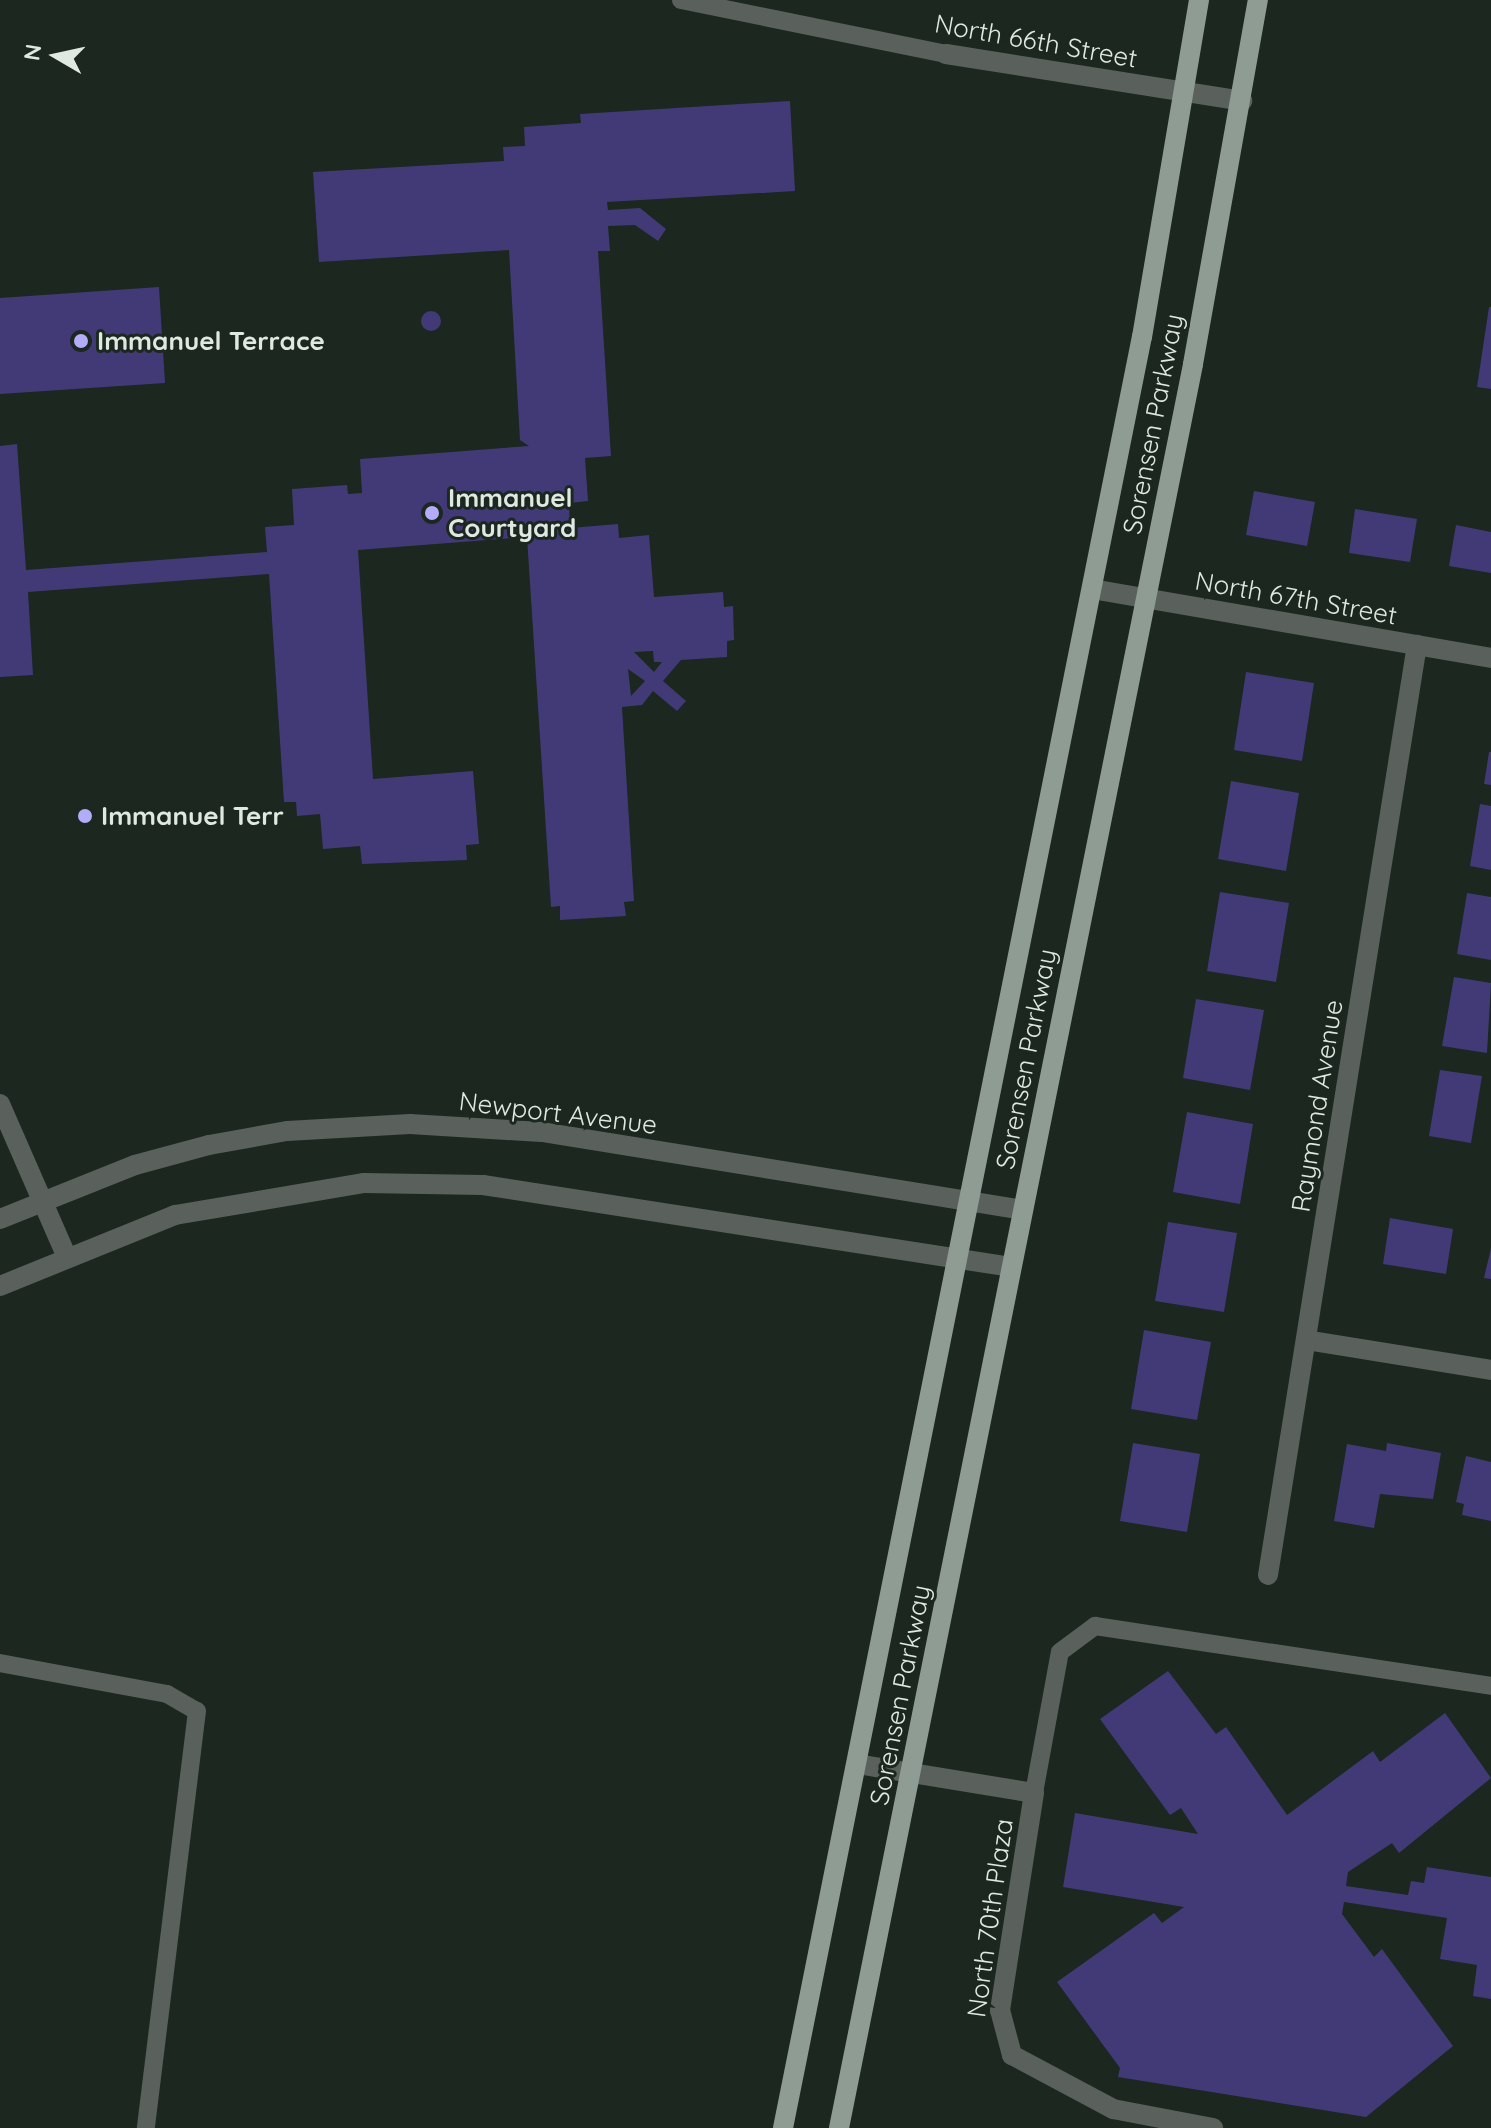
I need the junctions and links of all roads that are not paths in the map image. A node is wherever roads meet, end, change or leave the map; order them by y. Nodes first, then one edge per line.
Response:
1 (681, 0) edge
2 (1199, 0) edge
3 (1258, 0) edge
4 (946, 54) joint
5 (1186, 93) junction
6 (1242, 101) junction
7 (1092, 589) junction
8 (1145, 599) junction
9 (1417, 645) junction
10 (1491, 658) edge
11 (0, 1104) edge
12 (972, 1201) junction
13 (42, 1202) junction
14 (1023, 1210) junction
15 (0, 1219) edge
16 (66, 1255) junction
17 (960, 1258) junction
18 (1011, 1267) junction
19 (0, 1286) edge
20 (1306, 1340) junction
21 (1491, 1370) edge
22 (1268, 1575) dead end
23 (0, 1663) edge
24 (1491, 1686) edge
25 (857, 1764) junction
26 (912, 1773) junction
27 (1034, 1793) junction
28 (146, 2128) edge
29 (783, 2128) edge
30 (839, 2128) edge
31 (1213, 2128) edge

1 - 4 lane, North 66th Street
2 - 5 main road, Sorensen Parkway
3 - 6 main road, Sorensen Parkway
4 - 5 street, North 66th Street
5 - 6 street, North 66th Street
5 - 7 main road, Sorensen Parkway
6 - 8 main road, Sorensen Parkway
7 - 8 street, North 67th Street
7 - 12 main road, Sorensen Parkway
8 - 9 street, North 67th Street
8 - 14 main road, Sorensen Parkway
9 - 10 street, North 67th Street
9 - 20 street, Raymond Avenue
11 - 13 street
12 - 13 street, Newport Avenue
12 - 14 street, Newport Avenue
12 - 17 main road, Sorensen Parkway
13 - 15 street, Newport Avenue
13 - 16 street
14 - 18 main road, Sorensen Parkway
16 - 17 street
16 - 19 street
17 - 18 street
17 - 25 main road, Sorensen Parkway
18 - 26 main road, Sorensen Parkway
20 - 21 street
20 - 22 street, Raymond Avenue
23 - 28 lane
24 - 27 lane
25 - 26 street, North 70th Plaza
25 - 29 main road, Sorensen Parkway
26 - 27 street, North 70th Plaza
26 - 30 main road, Sorensen Parkway
27 - 31 street, North 70th Plaza

